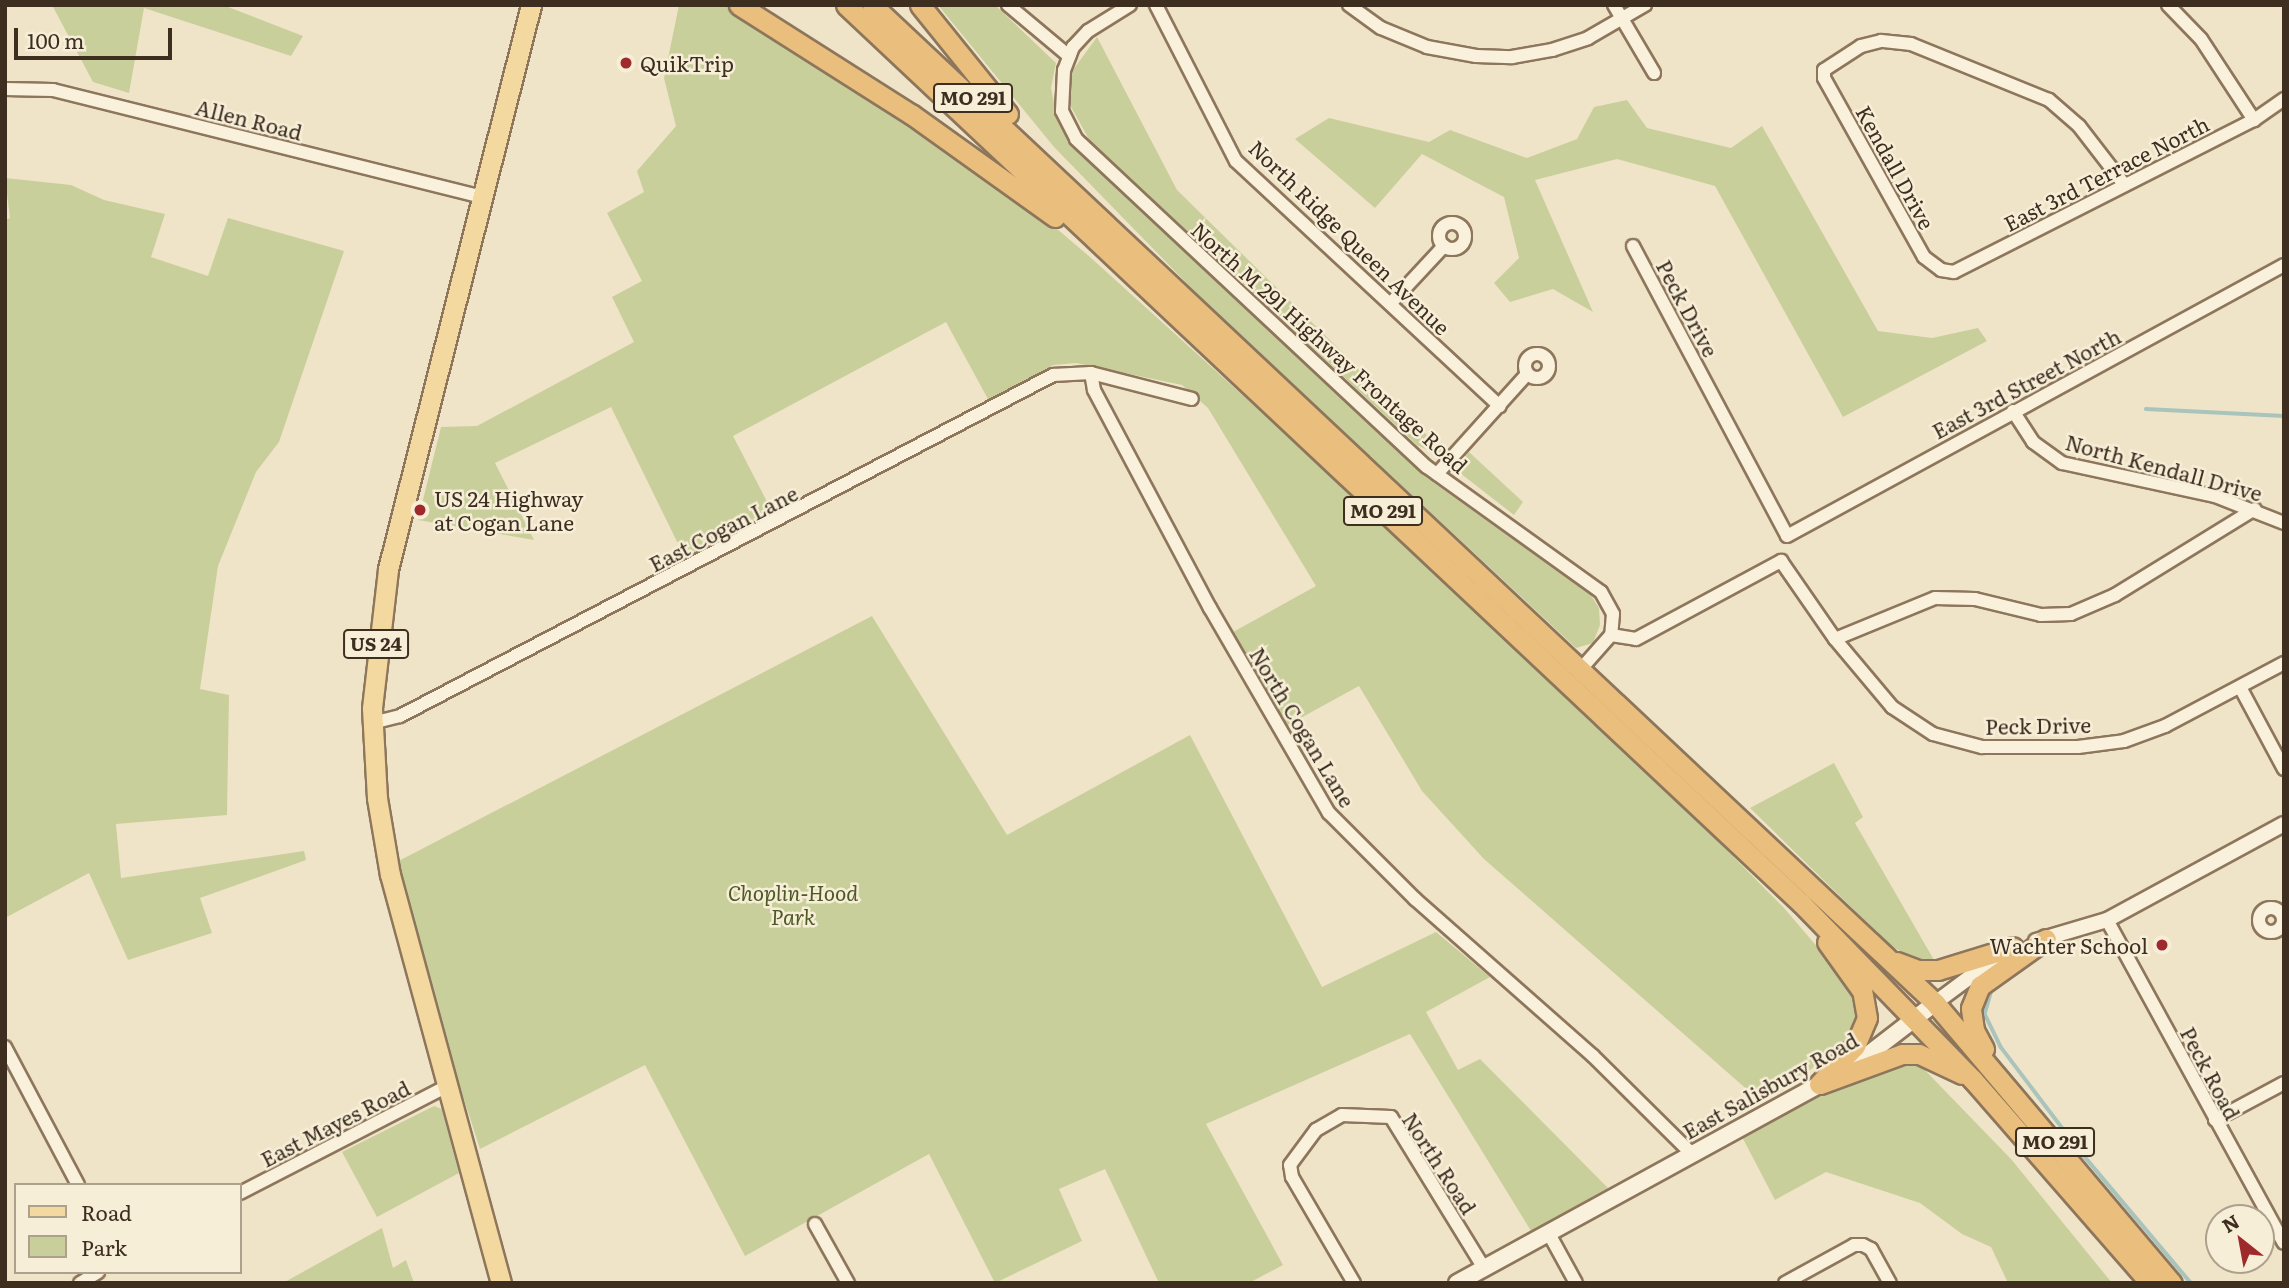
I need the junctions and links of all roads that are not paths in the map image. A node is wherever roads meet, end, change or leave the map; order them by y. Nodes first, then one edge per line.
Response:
1 (739, 5) edge
2 (846, 5) edge
3 (872, 5) edge
4 (920, 5) edge
5 (1008, 5) edge
6 (1130, 5) edge
7 (1156, 5) edge
8 (1349, 5) edge
9 (1614, 5) edge
10 (1645, 5) edge
11 (2168, 5) edge
12 (528, 6) edge
13 (1621, 19) junction
14 (1069, 56) junction
15 (1654, 73) dead end
16 (5, 89) edge
17 (2284, 99) edge
18 (2255, 120) junction
19 (2123, 183) junction
20 (1074, 191) junction
21 (482, 197) junction
22 (1444, 246) dead end
23 (1633, 246) dead end
24 (2284, 265) edge
25 (1941, 270) joint
26 (1149, 292) junction
27 (1391, 303) junction
28 (1091, 373) junction
29 (1527, 373) dead end
30 (1192, 399) dead end
31 (1500, 406) junction
32 (2013, 411) junction
33 (1437, 474) junction
34 (2255, 509) junction
35 (2284, 523) edge
36 (1787, 536) junction
37 (1782, 561) junction
38 (1611, 635) junction
39 (1835, 639) junction
40 (2284, 663) edge
41 (1580, 670) junction
42 (2240, 687) junction
43 (372, 723) junction
44 (2284, 769) edge
45 (2284, 824) edge
46 (1801, 903) junction
47 (2107, 920) junction
48 (2046, 939) junction
49 (2013, 947) junction
50 (1879, 949) junction
51 (1935, 1003) junction
52 (1917, 1019) junction
53 (5, 1048) edge
54 (1973, 1080) junction
55 (2284, 1083) edge
56 (1819, 1084) junction
57 (447, 1086) junction
58 (2020, 1102) junction
59 (2215, 1120) junction
60 (1690, 1153) junction
61 (77, 1183) edge
62 (242, 1192) edge
63 (815, 1224) dead end
64 (1548, 1232) junction
65 (2284, 1243) edge
66 (1484, 1268) junction
67 (95, 1274) edge
68 (79, 1283) edge
69 (501, 1283) edge
70 (848, 1283) edge
71 (1353, 1283) edge
72 (1457, 1283) edge
73 (1576, 1283) edge
74 (1785, 1283) edge
75 (1890, 1283) edge
76 (2150, 1283) edge
77 (2172, 1283) edge

1 - 26 highway
2 - 26 highway, MO 291
3 - 20 highway, MO 291
4 - 20 highway
5 - 14 street
6 - 14 street
7 - 27 street, North Ridge Queen Avenue
8 - 13 street
9 - 13 street
10 - 13 street
11 - 18 street
12 - 21 main road, US 24
13 - 15 street
14 - 33 street, North M 291 Highway Frontage Road
16 - 21 street, Allen Road
17 - 18 street, East 3rd Terrace North
18 - 19 street, East 3rd Terrace North
19 - 25 street, East 3rd Terrace North
19 - 25 street, Kendall Drive
20 - 41 highway, MO 291
21 - 43 main road, US 24
22 - 27 street
23 - 36 street, Peck Drive
24 - 32 street, East 3rd Street North
26 - 46 highway, MO 291
27 - 31 street, North Ridge Queen Avenue
28 - 30 street, East Cogan Lane
28 - 43 street, East Cogan Lane
28 - 60 street, North Cogan Lane
29 - 31 street
31 - 33 street
32 - 34 street, North Kendall Drive
32 - 36 street, East 3rd Street North
33 - 38 street, North M 291 Highway Frontage Road
34 - 35 street, North Kendall Drive
34 - 39 street
36 - 37 street
37 - 38 street
37 - 39 street, Peck Drive
38 - 41 street
39 - 42 street, Peck Drive
40 - 42 street
41 - 50 highway, MO 291
42 - 44 street
43 - 57 main road, US 24
45 - 47 street, East Salisbury Road
46 - 52 highway, MO 291
46 - 56 highway
47 - 48 street, East Salisbury Road
47 - 59 street, Peck Road
48 - 49 street, East Salisbury Road
48 - 58 highway
49 - 50 highway
49 - 51 street, East Salisbury Road
50 - 51 highway, MO 291
51 - 52 main road, East Salisbury Road
51 - 58 highway, MO 291
52 - 54 highway, MO 291
52 - 56 main road, East Salisbury Road
53 - 61 street
54 - 56 highway
54 - 76 highway, MO 291
55 - 59 street
56 - 60 main road, East Salisbury Road
57 - 62 street, East Mayes Road
57 - 69 main road, US 24
58 - 77 highway, MO 291
59 - 65 street, Peck Road
60 - 64 main road, East Salisbury Road
63 - 70 street
64 - 66 main road, East Salisbury Road
64 - 73 street
66 - 71 street, North Road
66 - 72 main road, East Salisbury Road
67 - 68 street
74 - 75 street

